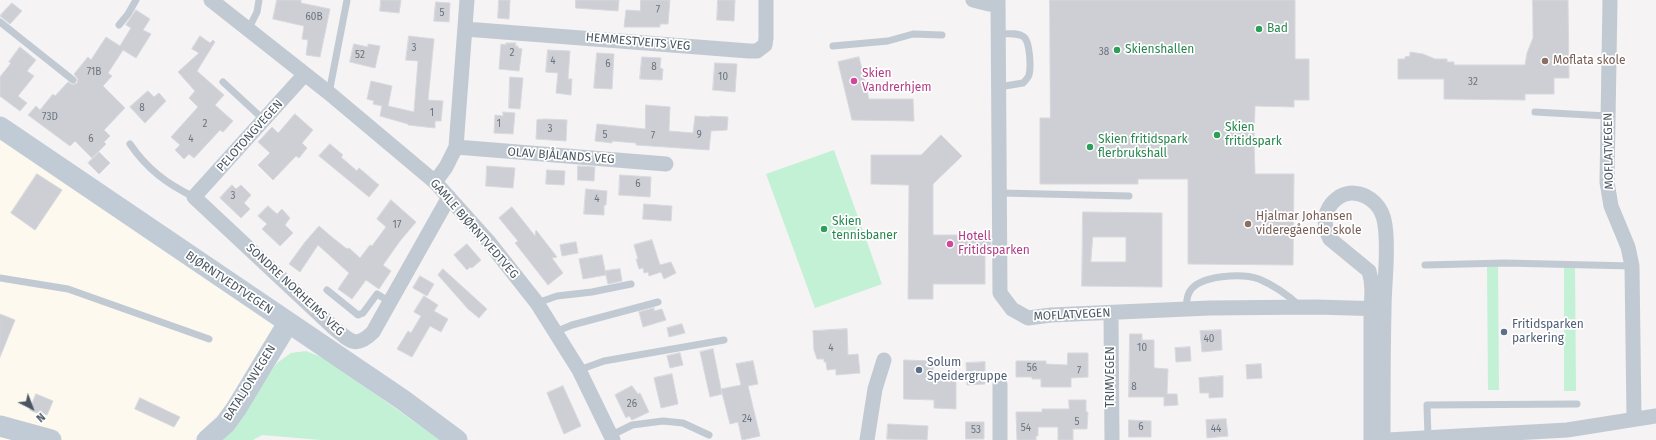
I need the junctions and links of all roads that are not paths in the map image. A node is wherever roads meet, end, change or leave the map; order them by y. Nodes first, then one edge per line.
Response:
1 (136, 0) edge
2 (211, 0) edge
3 (259, 0) edge
4 (347, 0) edge
5 (467, 0) edge
6 (766, 0) edge
7 (974, 0) edge
8 (1610, 0) edge
9 (998, 2) edge
10 (0, 22) edge
11 (119, 25) dead end
12 (465, 28) junction
13 (248, 30) junction
14 (998, 34) junction
15 (942, 35) dead end
16 (833, 46) dead end
17 (305, 74) junction
18 (73, 80) dead end
19 (224, 82) dead end
20 (999, 88) junction
21 (329, 93) junction
22 (1535, 112) dead end
23 (1607, 116) junction
24 (264, 120) junction
25 (0, 127) edge
26 (130, 144) dead end
27 (456, 147) junction
28 (666, 164) dead end
29 (435, 182) junction
30 (1001, 193) junction
31 (1129, 196) dead end
32 (194, 197) junction
33 (449, 197) junction
34 (1425, 265) dead end
35 (1632, 266) junction
36 (0, 278) edge
37 (631, 284) dead end
38 (327, 290) dead end
39 (390, 302) junction
40 (658, 302) dead end
41 (537, 303) junction
42 (1302, 307) junction
43 (1186, 309) junction
44 (1377, 309) junction
45 (1111, 313) junction
46 (288, 322) junction
47 (555, 332) junction
48 (209, 339) dead end
49 (724, 340) dead end
50 (884, 360) dead end
51 (579, 370) junction
52 (1000, 384) dead end
53 (1577, 404) dead end
54 (1656, 416) edge
55 (1634, 419) junction
56 (0, 426) edge
57 (709, 435) dead end
58 (612, 438) edge
59 (1428, 438) junction
60 (51, 440) edge
61 (207, 440) edge
62 (457, 440) edge
63 (867, 440) edge
64 (1000, 440) edge
65 (1112, 440) edge
66 (1372, 440) edge
67 (1384, 440) edge
68 (1388, 440) edge

1 - 11 lane
2 - 13 street, GAMLE BJØRNTVEDTVEG
3 - 13 lane
4 - 21 lane
5 - 12 street
6 - 12 street, HEMMESTVEITS VEG
7 - 9 street, MOFLATVEGEN
8 - 23 street, MOFLATVEGEN
9 - 14 street, MOFLATVEGEN
10 - 18 lane
12 - 27 street
13 - 17 street, GAMLE BJØRNTVEDTVEG
14 - 20 street, MOFLATVEGEN
14 - 20 lane
15 - 16 lane
17 - 21 street, GAMLE BJØRNTVEDTVEG
17 - 24 street, PELOTONGVEGEN
19 - 24 lane
20 - 30 street, MOFLATVEGEN
21 - 29 street, GAMLE BJØRNTVEDTVEG
22 - 23 lane
23 - 35 street, MOFLATVEGEN
24 - 32 street, PELOTONGVEGEN
25 - 46 main road, BJØRNTVEDTVEGEN
26 - 32 lane
27 - 28 street, OLAV BJÅLANDS VEG
27 - 29 street
29 - 33 street, GAMLE BJØRNTVEDTVEG
30 - 31 lane
30 - 45 street, MOFLATVEGEN
32 - 39 street, SONDRE NORHEIMS VEG
33 - 39 street, SONDRE NORHEIMS VEG
33 - 41 street, GAMLE BJØRNTVEDTVEG
34 - 35 lane
35 - 55 street, MOFLATVEGEN
36 - 48 lane
37 - 41 lane
38 - 39 lane
40 - 47 lane
41 - 47 street, GAMLE BJØRNTVEDTVEG
42 - 43 street, MOFLATVEGEN
42 - 43 lane
42 - 44 street, MOFLATVEGEN
43 - 45 street, MOFLATVEGEN
44 - 44 street
44 - 66 street
44 - 67 street
45 - 65 street, TRIMVEGEN
46 - 61 main road, BATALJONVEGEN
46 - 62 main road, BJØRNTVEDTVEGEN
47 - 51 street, GAMLE BJØRNTVEDTVEG
49 - 51 lane
50 - 63 street
51 - 58 street, GAMLE BJØRNTVEDTVEG
52 - 64 street
53 - 59 lane
54 - 55 street
55 - 59 street
56 - 60 main road
57 - 58 lane
59 - 68 street

